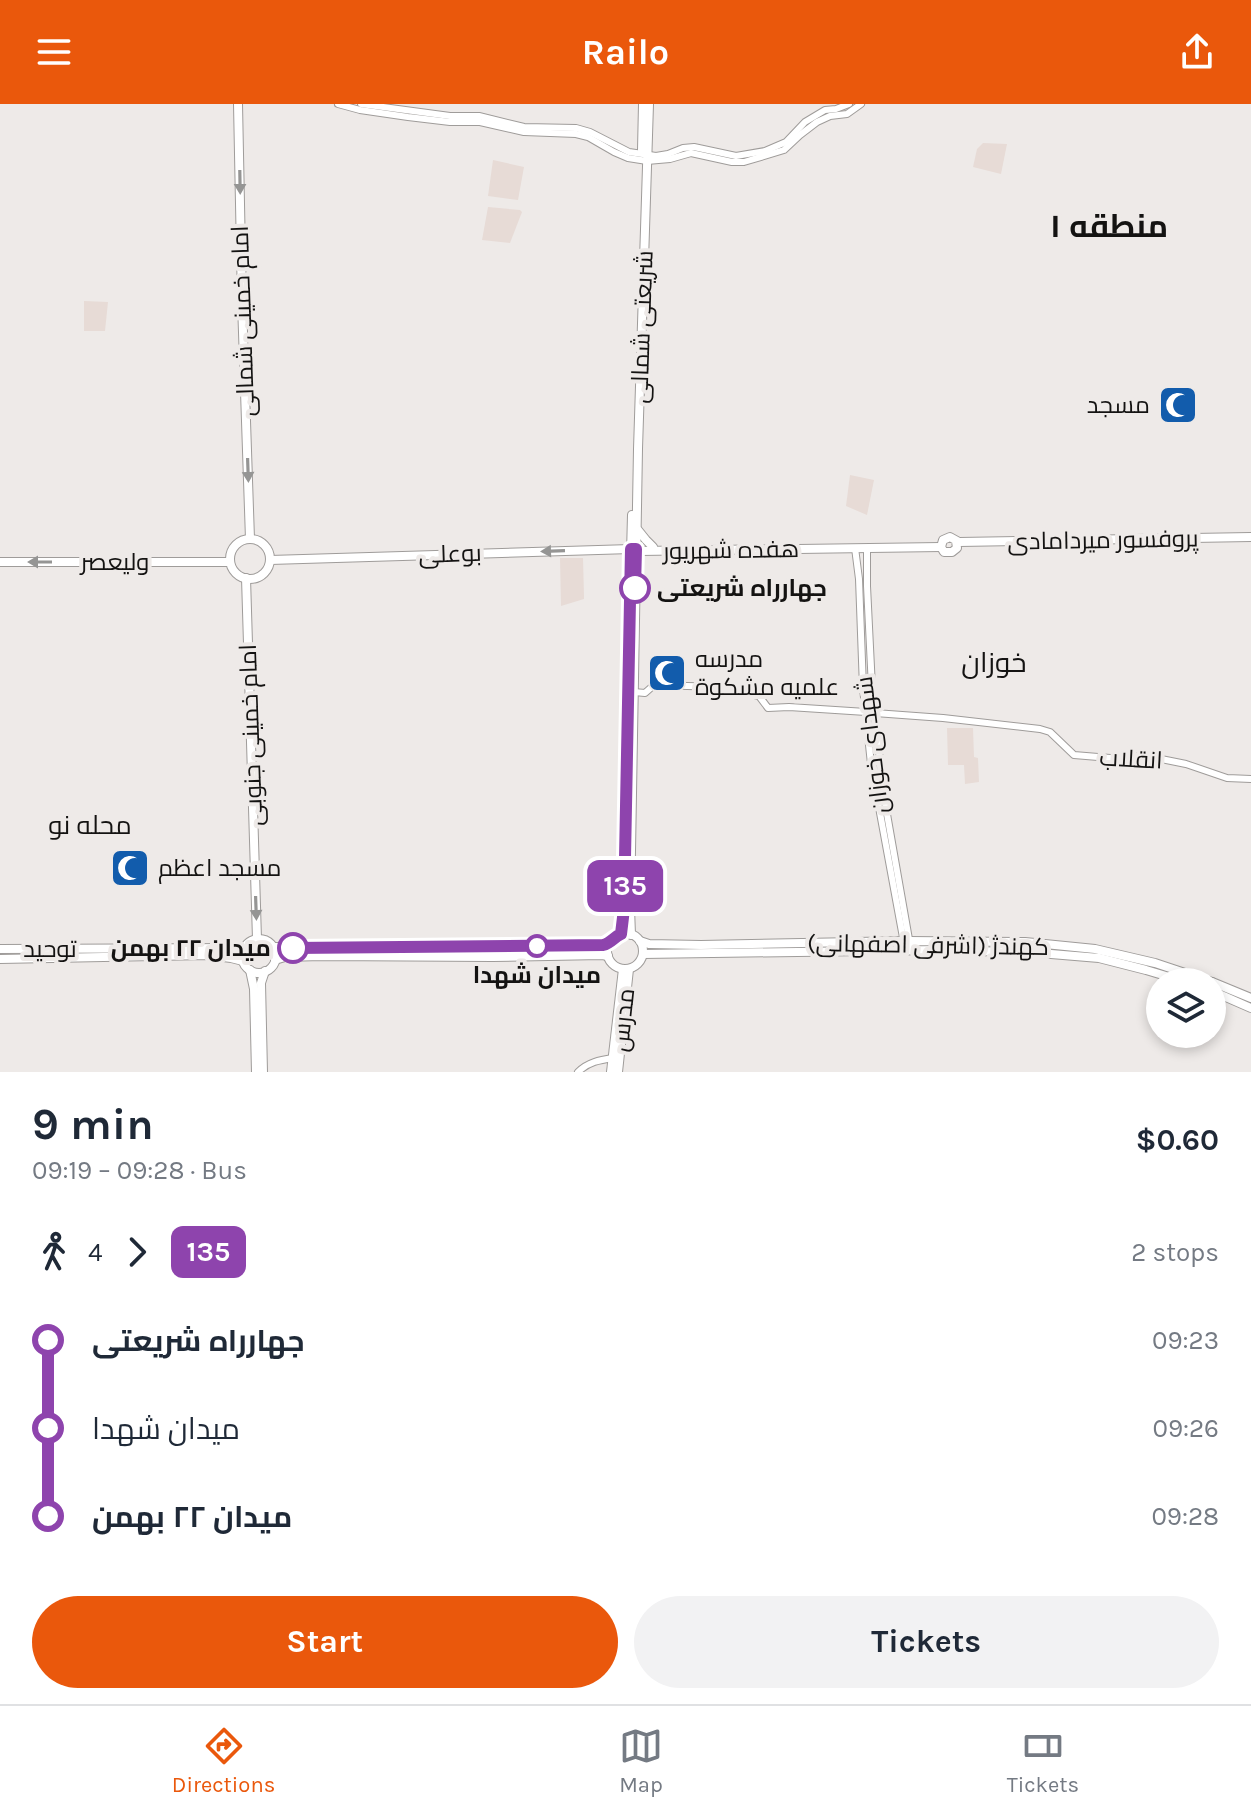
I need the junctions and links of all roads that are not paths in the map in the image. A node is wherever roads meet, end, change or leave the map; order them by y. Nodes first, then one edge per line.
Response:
1 (238, 104) edge
2 (338, 104) edge
3 (361, 104) edge
4 (643, 104) edge
5 (649, 104) edge
6 (849, 104) edge
7 (861, 104) edge
8 (450, 119) junction
9 (669, 156) junction
10 (645, 158) junction
11 (637, 527) junction
12 (250, 539) junction
13 (1251, 539) edge
14 (942, 544) junction
15 (630, 547) junction
16 (855, 548) junction
17 (867, 548) junction
18 (653, 549) junction
19 (270, 560) junction
20 (0, 562) edge
21 (230, 562) junction
22 (858, 564) junction
23 (866, 564) junction
24 (636, 565) junction
25 (246, 578) junction
26 (634, 692) junction
27 (866, 712) junction
28 (875, 713) junction
29 (1251, 779) edge
30 (904, 925) junction
31 (626, 934) junction
32 (257, 939) junction
33 (882, 942) junction
34 (609, 943) junction
35 (907, 946) junction
36 (273, 947) junction
37 (244, 948) junction
38 (645, 948) junction
39 (0, 949) edge
40 (285, 952) junction
41 (70, 953) junction
42 (232, 953) junction
43 (608, 956) junction
44 (0, 959) edge
45 (275, 960) junction
46 (243, 961) junction
47 (1170, 968) edge
48 (626, 969) junction
49 (250, 970) junction
50 (1146, 970) edge
51 (265, 971) junction
52 (257, 983) junction
53 (1226, 988) edge
54 (1226, 997) edge
55 (1251, 998) edge
56 (1251, 1008) edge
57 (613, 1058) junction
58 (256, 1072) edge
59 (263, 1072) edge
60 (578, 1072) edge
61 (611, 1072) edge
62 (618, 1072) edge

1 -> 12 main road, امام خمینی شمالی
2 - 8 street
3 - 8 street
4 - 10 main road, شریعتی شمالی
5 - 10 main road, شریعتی شمالی
6 - 9 street
7 - 9 street
8 - 10 street
9 - 10 street
10 - 11 main road, شریعتی شمالی
10 - 15 main road, شریعتی شمالی
11 - 15 main road, شریعتی شمالی
11 - 18 main road
12 - 19 main road
12 - 21 main road
13 - 14 main road, پروفسور میردامادی
14 - 17 main road, هفده شهریور
14 - 18 main road, هفده شهریور
15 - 18 main road, هفده شهریور
15 -> 19 main road, بوعلی
15 - 24 main road
15 - 31 main road
16 - 17 main road, هفده شهریور
16 - 18 main road, هفده شهریور
16 - 22 street, شهدای خوزان
17 - 23 street, شهدای خوزان
18 - 24 main road
19 - 25 main road
21 -> 20 main road, ولیعصر
21 - 25 main road
22 - 23 street
22 - 27 street, شهدای خوزان
23 - 28 street, شهدای خوزان
24 - 26 main road
25 -> 32 main road, امام خمینی جنوبی
26 - 27 street
26 - 31 main road
27 - 30 street, شهدای خوزان
28 - 29 street, انقلاب
28 - 30 street, شهدای خوزان
30 - 33 street
30 - 35 street, شهدای خوزان
31 - 34 main road
31 - 38 main road
32 - 36 main road
32 - 37 main road
33 - 35 main road, کهندژ (اشرفی اصفهانی)
33 - 38 main road, کهندژ (اشرفی اصفهانی)
34 - 40 main road
34 - 43 main road
35 - 38 main road, کهندژ (اشرفی اصفهانی)
35 - 47 main road, کهندژ (اشرفی اصفهانی)
35 - 50 main road, کهندژ (اشرفی اصفهانی)
36 - 40 main road
36 - 45 main road
37 - 42 main road, توحید
37 - 46 main road
38 - 48 main road
39 - 41 main road, توحید
40 - 43 main road
40 - 45 main road
41 - 42 main road, توحید
41 - 44 main road, توحید
42 - 46 main road, توحید
43 - 48 main road
45 - 51 main road
46 - 49 main road
48 - 57 main road, مدرس
48 - 62 main road, مدرس
49 - 51 main road
49 - 52 main road
51 - 52 main road
52 - 58 main road
52 - 59 main road
53 - 55 main road, کهندژ (اشرفی اصفهانی)
54 - 56 main road
57 - 60 street
57 - 61 main road, مدرس

